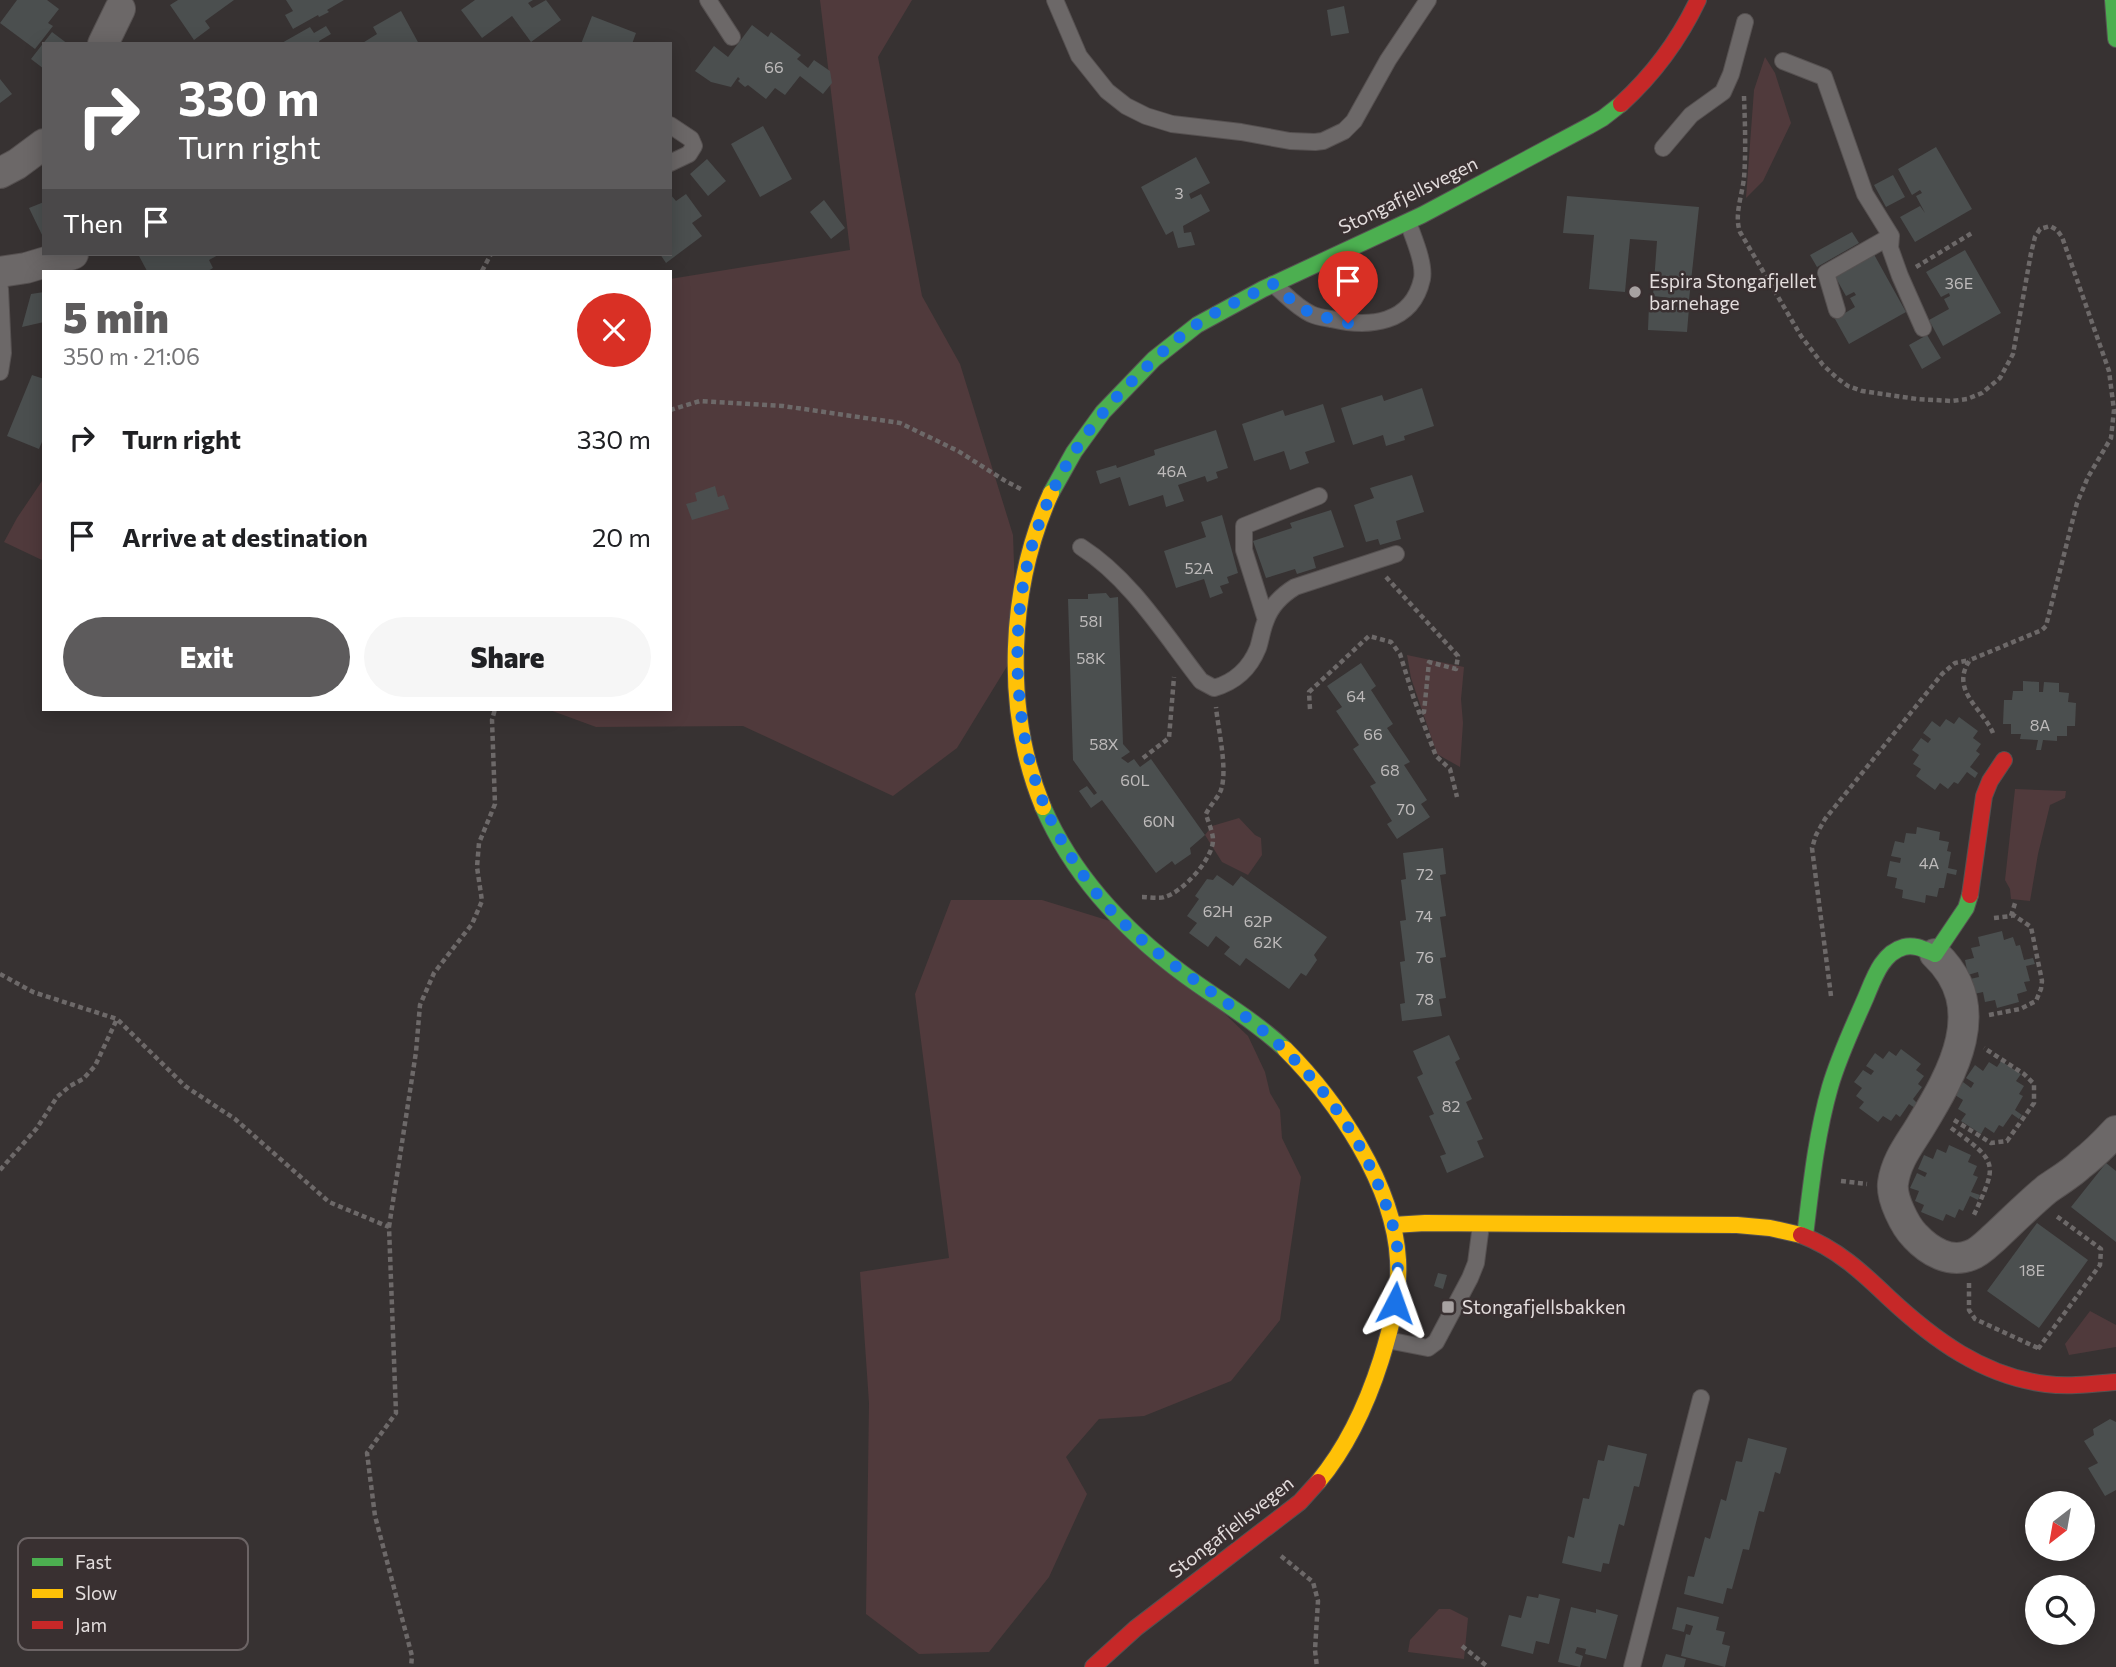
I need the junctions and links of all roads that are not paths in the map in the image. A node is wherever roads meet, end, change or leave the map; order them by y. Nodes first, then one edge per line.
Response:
1 (708, 0) edge
2 (1055, 0) edge
3 (1428, 0) edge
4 (1698, 0) edge
5 (2113, 0) edge
6 (122, 4) edge
7 (1745, 22) dead end
8 (732, 37) dead end
9 (2116, 39) edge
10 (104, 42) edge
11 (1783, 61) dead end
12 (672, 126) edge
13 (42, 145) edge
14 (1663, 148) dead end
15 (672, 162) edge
16 (0, 173) edge
17 (1408, 222) junction
18 (1891, 236) junction
19 (67, 256) edge
20 (0, 272) edge
21 (1273, 284) junction
22 (0, 289) edge
23 (1837, 310) dead end
24 (1923, 328) dead end
25 (0, 372) edge
26 (1319, 496) dead end
27 (1081, 547) dead end
28 (1396, 554) dead end
29 (1266, 620) junction
30 (2004, 760) road end
31 (1934, 954) junction
32 (2116, 1132) edge
33 (1393, 1225) junction
34 (1481, 1225) junction
35 (1805, 1236) junction
36 (1387, 1340) junction
37 (2116, 1382) edge
38 (1701, 1398) dead end
39 (1093, 1667) edge
40 (1632, 1667) edge

1 - 8 lane
2 - 3 lane
4 - 17 street, Stongafjellsvegen
5 - 9 street
6 - 10 street
7 - 14 lane
11 - 18 lane
12 - 15 lane
13 - 16 street
17 - 21 street, Stongafjellsvegen
17 - 21 lane
18 - 23 lane
18 - 24 lane
19 - 20 street
21 - 33 street, Stongafjellsvegen
22 - 25 lane
26 - 29 lane
27 - 29 lane
28 - 29 lane
30 - 31 street
31 - 32 street
31 - 35 street
33 - 34 street
33 - 36 street, Stongafjellsvegen
34 - 35 street
34 - 36 lane
35 - 37 street
36 - 39 street, Stongafjellsvegen
38 - 40 lane

